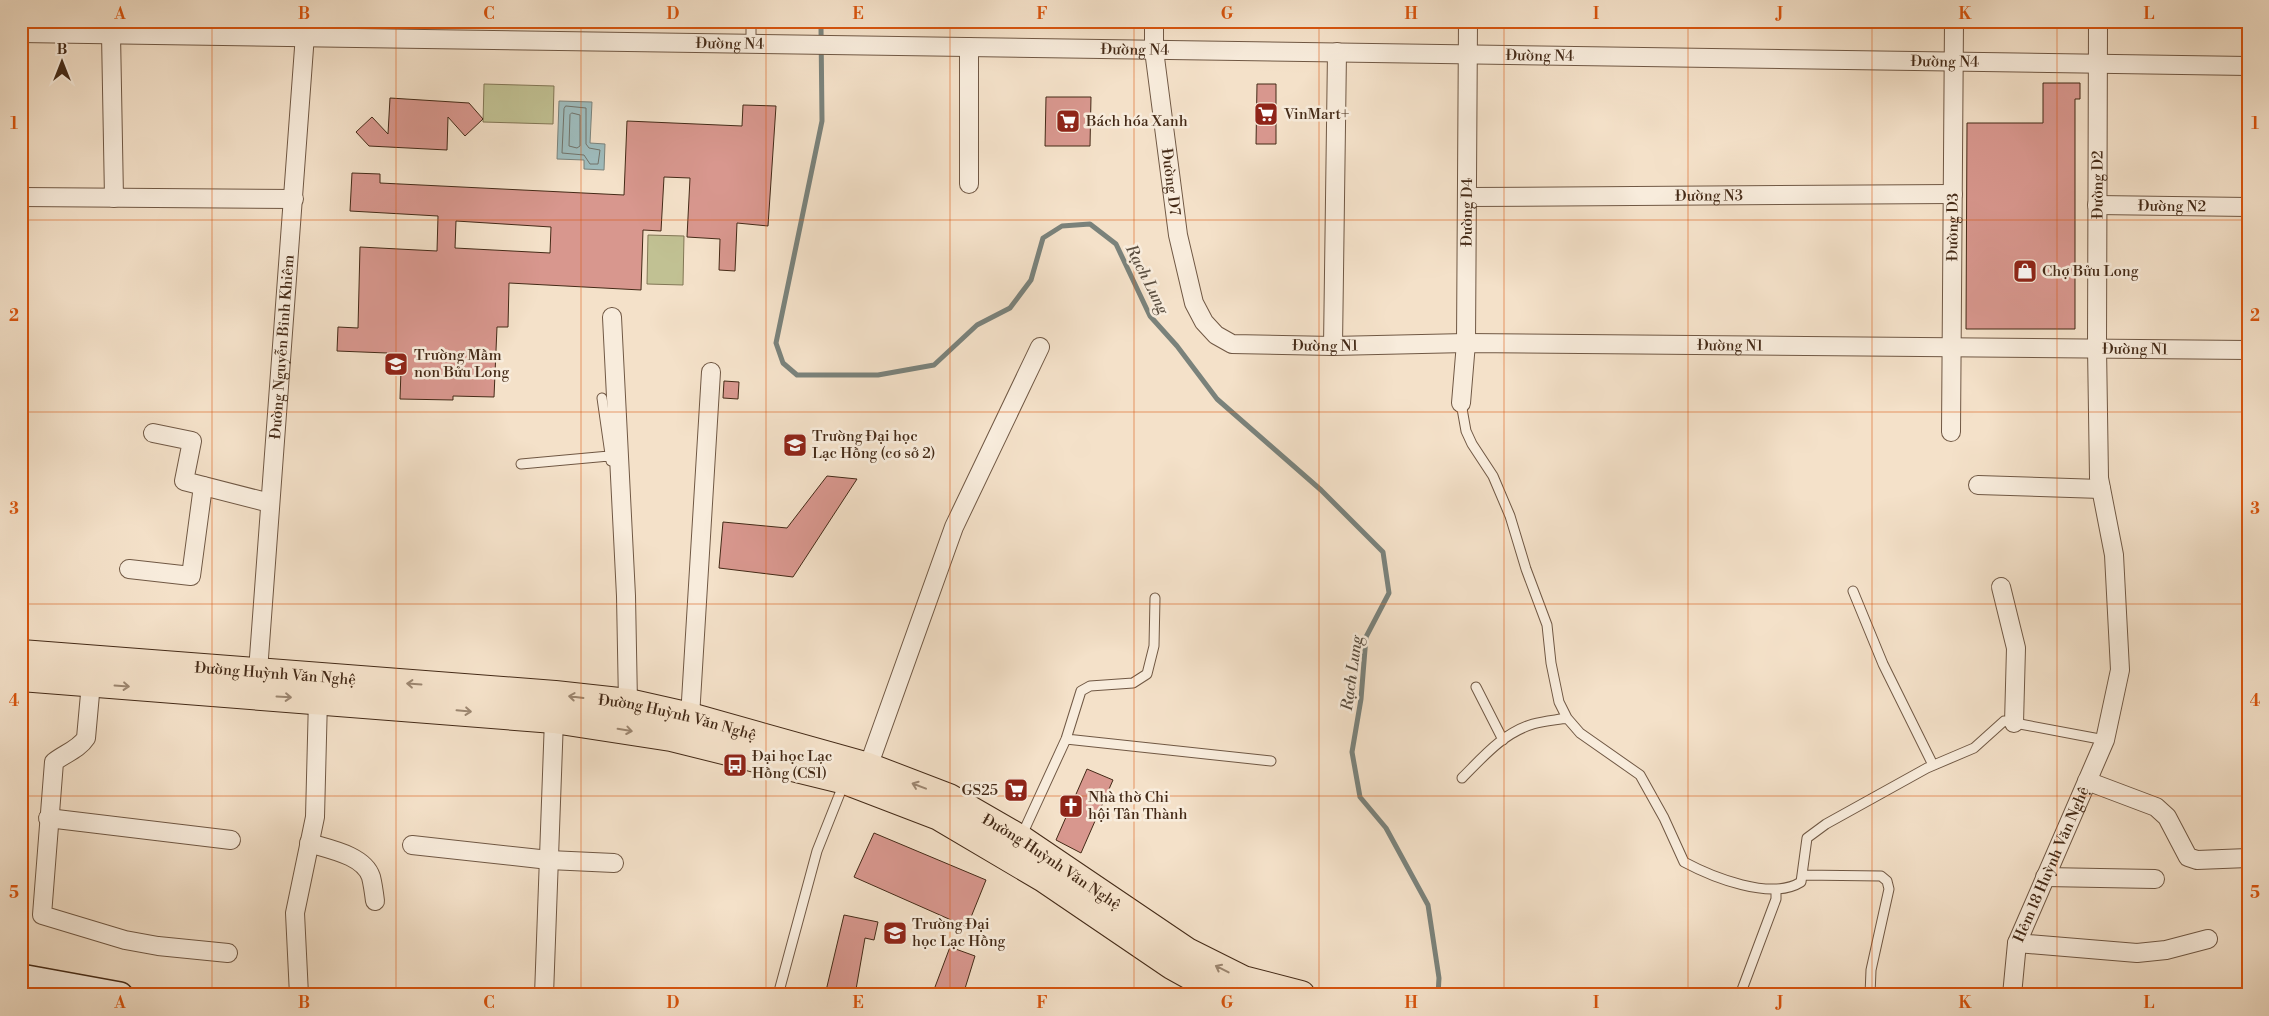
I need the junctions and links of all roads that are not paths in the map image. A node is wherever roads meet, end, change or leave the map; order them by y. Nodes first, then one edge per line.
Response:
1 (751, 21) edge
2 (1154, 21) edge
3 (1468, 21) edge
4 (1954, 21) edge
5 (2098, 21) edge
6 (305, 29) edge
7 (21, 33) edge
8 (111, 34) junction
9 (751, 44) junction
10 (970, 47) junction
11 (1154, 50) junction
12 (1337, 52) junction
13 (1468, 54) junction
14 (1954, 62) junction
15 (2098, 64) junction
16 (2248, 66) edge
17 (969, 184) dead end
18 (1953, 194) junction
19 (21, 197) edge
20 (1467, 197) junction
21 (114, 198) junction
22 (294, 199) junction
23 (2097, 205) junction
24 (2248, 207) edge
25 (612, 317) dead end
26 (1216, 335) joint
27 (1466, 343) junction
28 (1332, 346) junction
29 (1952, 346) junction
30 (1040, 347) dead end
31 (2097, 347) junction
32 (2248, 350) edge
33 (711, 372) dead end
34 (602, 398) dead end
35 (1461, 403) joint
36 (1951, 432) dead end
37 (153, 433) dead end
38 (609, 456) junction
39 (521, 464) dead end
40 (620, 481) junction
41 (1978, 485) dead end
42 (203, 486) junction
43 (2101, 489) junction
44 (270, 503) junction
45 (129, 569) dead end
46 (2001, 587) dead end
47 (1853, 591) dead end
48 (1155, 598) dead end
49 (21, 654) edge
50 (21, 677) edge
51 (91, 683) junction
52 (257, 684) junction
53 (1476, 687) dead end
54 (318, 700) junction
55 (628, 703) junction
56 (690, 716) junction
57 (554, 718) junction
58 (1567, 718) junction
59 (2014, 723) junction
60 (1066, 739) junction
61 (1503, 740) junction
62 (2105, 740) junction
63 (1272, 761) dead end
64 (1933, 765) junction
65 (868, 767) junction
66 (1462, 778) dead end
67 (845, 780) junction
68 (2087, 781) junction
69 (944, 807) junction
70 (48, 818) junction
71 (1020, 839) junction
72 (230, 840) dead end
73 (309, 843) junction
74 (412, 845) dead end
75 (2248, 858) edge
76 (549, 860) junction
77 (614, 863) dead end
78 (1802, 875) junction
79 (2045, 877) junction
80 (2155, 880) dead end
81 (1776, 889) junction
82 (375, 901) dead end
83 (2208, 939) dead end
84 (2017, 943) junction
85 (228, 952) dead end
86 (21, 977) edge
87 (120, 995) edge
88 (299, 995) edge
89 (544, 995) edge
90 (778, 995) edge
91 (1231, 995) edge
92 (1301, 995) edge
93 (1740, 995) edge
94 (1870, 995) edge
95 (2012, 995) edge

1 - 9 lane
2 - 11 street, Đường D7
3 - 13 street, Đường D4
4 - 14 street, Đường D3
5 - 15 street, Đường D2
6 - 8 street, Đường N4
6 - 9 street, Đường N4
6 - 22 street, Đường Nguyễn Bỉnh Khiêm
7 - 8 street, Đường N4
8 - 21 street
9 - 10 street, Đường N4
10 - 11 street, Đường N4
10 - 17 street
11 - 12 street, Đường N4
11 - 26 street, Đường D7
12 - 13 street, Đường N4
12 - 28 street
13 - 14 street, Đường N4
13 - 20 street, Đường D4
14 - 15 street, Đường N4
14 - 18 street, Đường D3
15 - 16 street, Đường N4
15 - 23 street, Đường D2
18 - 20 street, Đường N3
18 - 29 street, Đường D3
19 - 21 street
20 - 27 street, Đường D4
21 - 22 street
22 - 44 street, Đường Nguyễn Bỉnh Khiêm
23 - 24 street, Đường N2
23 - 31 street, Đường D2
25 - 40 street
26 - 28 street, Đường N1
27 - 28 street, Đường N1
27 - 29 street, Đường N1
27 - 35 street, Đường D4
29 - 31 street, Đường N1
29 - 36 street, Đường D3
30 - 65 street
31 - 32 street, Đường N1
31 - 43 street, Đường D2
33 - 56 street
34 - 38 lane
35 - 58 lane
37 - 42 street
38 - 39 lane
38 - 40 lane
40 - 55 street
41 - 43 street
42 - 44 street
42 - 45 street
43 - 62 street, Hẻm 18 Huỳnh Văn Nghệ
44 - 52 street, Đường Nguyễn Bỉnh Khiêm
46 - 59 street
47 - 64 lane
48 - 60 lane
49 - 52 main road, Đường Huỳnh Văn Nghệ
50 - 51 main road, Đường Huỳnh Văn Nghệ
51 -> 52 main road, Đường Huỳnh Văn Nghệ
51 - 70 street
52 -> 54 main road, Đường Huỳnh Văn Nghệ
55 -> 52 main road, Đường Huỳnh Văn Nghệ
53 - 61 lane
54 -> 57 main road, Đường Huỳnh Văn Nghệ
54 - 73 street
55 - 56 main road, Đường Huỳnh Văn Nghệ
56 - 65 main road, Đường Huỳnh Văn Nghệ
57 -> 67 main road, Đường Huỳnh Văn Nghệ
57 - 76 street
58 - 61 lane
58 - 81 lane
59 - 62 lane
59 - 64 lane
60 - 63 lane
60 - 71 lane
61 - 66 lane
62 - 68 street, Hẻm 18 Huỳnh Văn Nghệ
64 - 78 lane
69 -> 65 main road, Đường Huỳnh Văn Nghệ
67 - 69 main road, Đường Huỳnh Văn Nghệ
67 - 90 lane
68 - 75 street
68 - 79 street, Hẻm 18 Huỳnh Văn Nghệ
69 - 71 main road, Đường Huỳnh Văn Nghệ
69 - 91 main road, Đường Huỳnh Văn Nghệ
70 - 72 street
70 - 85 street
92 -> 71 main road, Đường Huỳnh Văn Nghệ
73 - 82 street
73 - 88 street
74 - 76 street
76 - 77 street
76 - 89 street
78 - 81 lane
78 - 94 lane
79 - 80 street
79 - 84 street, Hẻm 18 Huỳnh Văn Nghệ
81 - 93 lane
83 - 84 street
84 - 95 street, Hẻm 18 Huỳnh Văn Nghệ
86 - 87 main road

